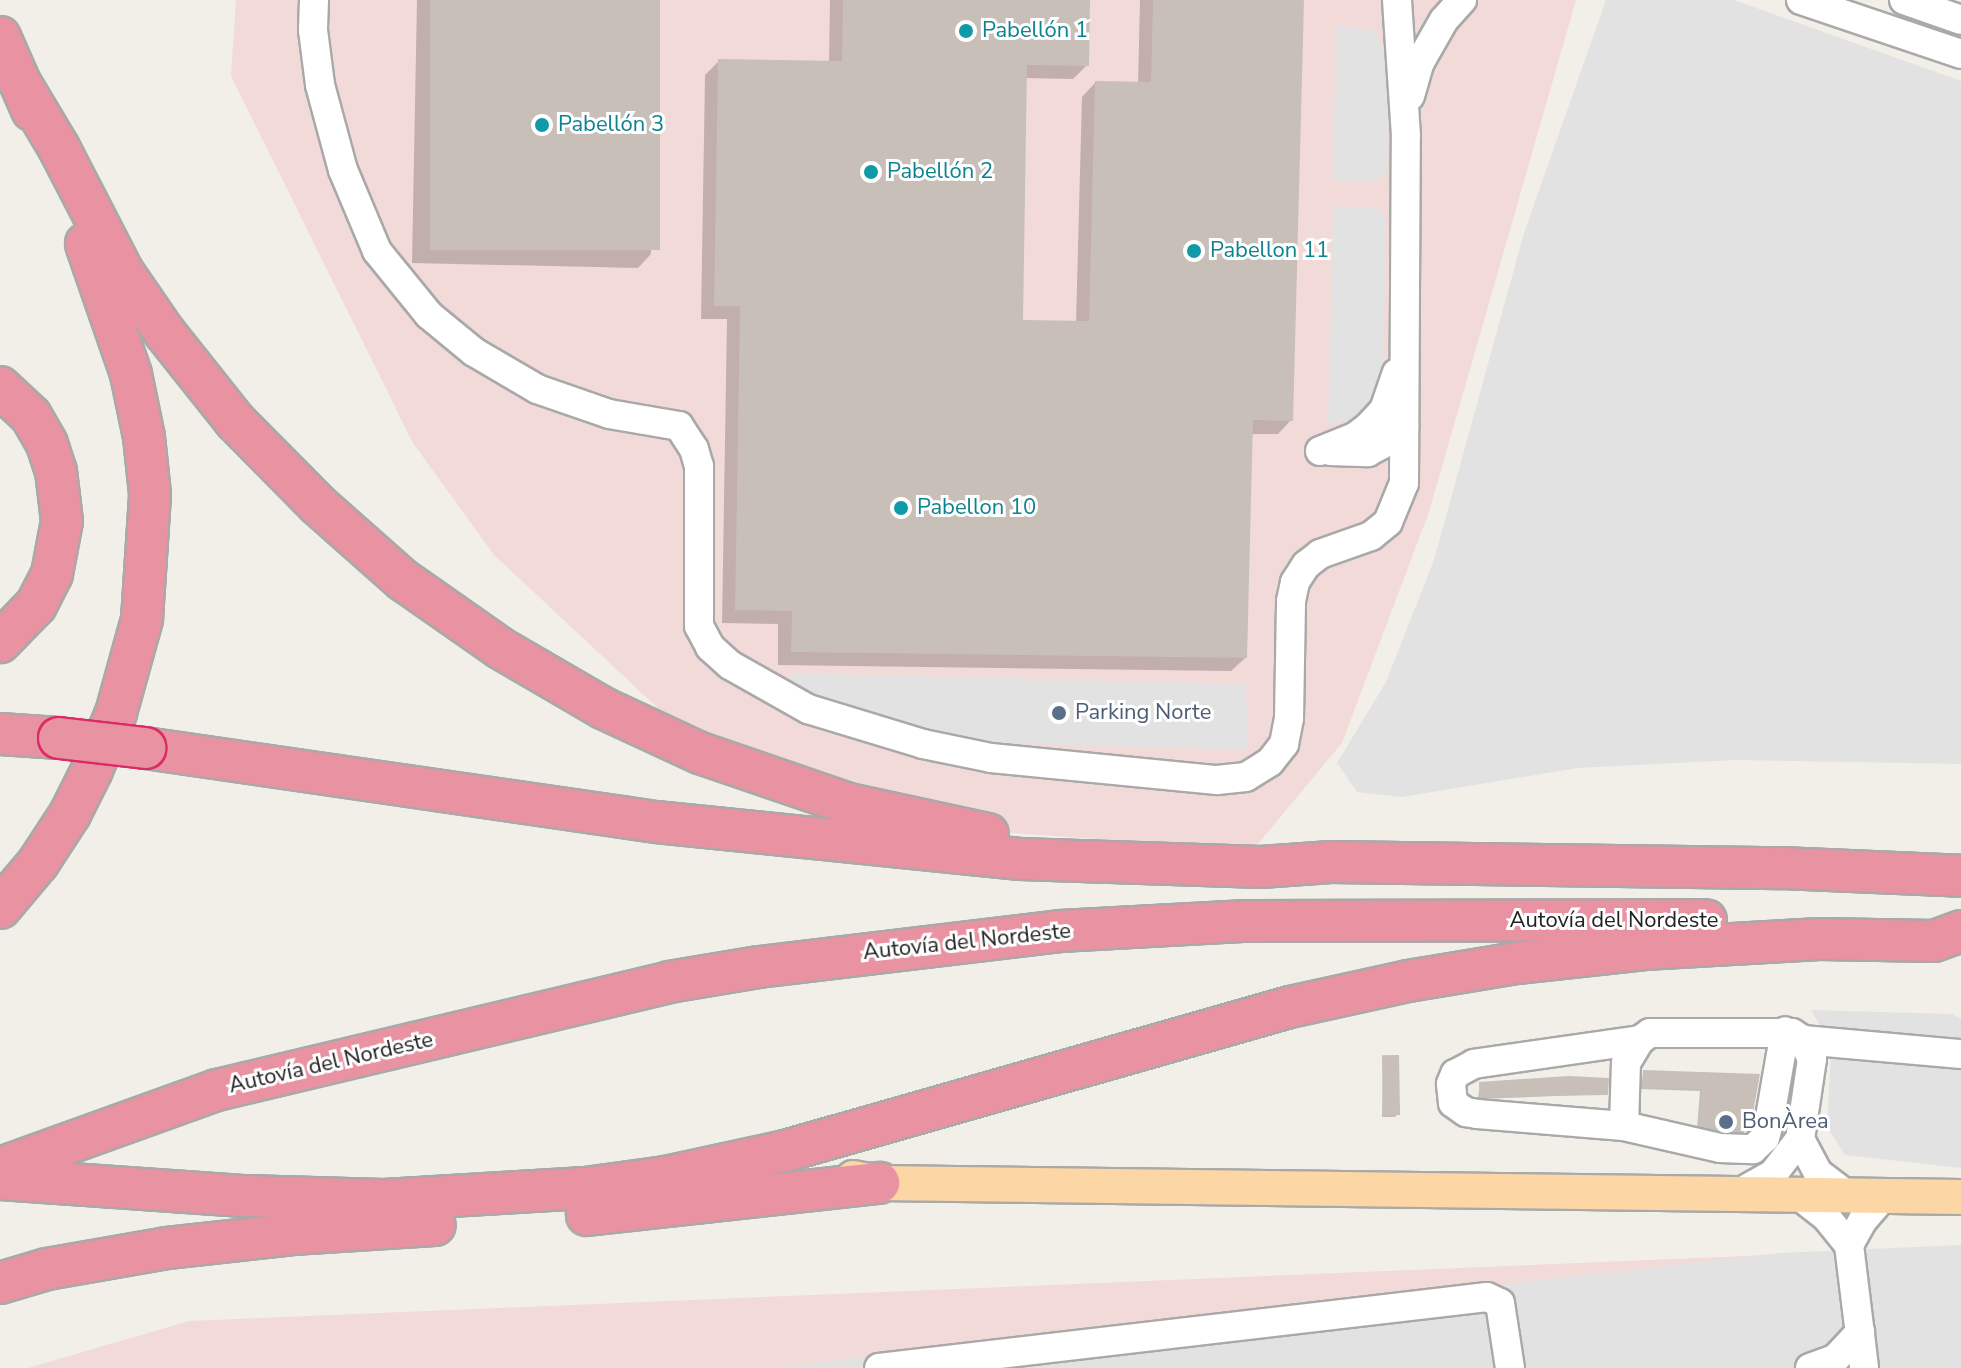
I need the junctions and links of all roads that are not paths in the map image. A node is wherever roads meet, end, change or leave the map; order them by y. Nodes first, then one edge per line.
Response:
1 (314, 0) edge
2 (1397, 0) edge
3 (1462, 0) edge
4 (1801, 0) edge
5 (1904, 0) edge
6 (1961, 20) edge
7 (0, 37) edge
8 (1961, 54) edge
9 (22, 86) junction
10 (1406, 136) junction
11 (1404, 329) junction
12 (0, 387) edge
13 (1404, 427) junction
14 (1368, 452) junction
15 (1396, 505) junction
16 (0, 642) edge
17 (0, 734) edge
18 (1331, 862) junction
19 (1961, 876) edge
20 (0, 908) edge
21 (1961, 931) edge
22 (1794, 1036) junction
23 (1640, 1040) junction
24 (1961, 1054) edge
25 (1624, 1126) junction
26 (1800, 1139) junction
27 (0, 1168) edge
28 (665, 1177) junction
29 (0, 1179) edge
30 (879, 1183) junction
31 (1737, 1194) junction
32 (1798, 1195) junction
33 (1847, 1195) junction
34 (1884, 1196) junction
35 (1961, 1197) edge
36 (1849, 1245) junction
37 (0, 1283) edge
38 (1860, 1332) junction
39 (879, 1368) edge
40 (1510, 1368) edge
41 (1810, 1368) edge
42 (1864, 1368) edge

1 - 15 lane
2 - 10 lane
3 - 10 lane
4 - 8 lane
5 - 6 lane
7 - 9 highway
9 - 18 highway
9 - 20 highway
10 - 11 lane
11 - 13 lane
11 - 14 lane
12 - 16 highway
13 - 14 lane
13 - 15 lane
14 - 15 lane
17 - 18 highway, bridge
18 - 19 highway
21 - 27 highway, Autovía del Nordeste
21 - 28 highway
22 - 23 lane
22 - 24 lane
22 - 25 lane
22 - 26 lane
23 - 25 lane
23 - 25 lane
26 - 31 lane
26 - 33 lane
28 - 29 highway
28 - 30 main road
30 - 31 main road
30 - 37 highway
31 - 32 main road
32 - 33 main road
32 - 36 lane
33 - 34 main road
34 - 35 main road
34 - 36 lane
36 - 38 lane
38 - 41 lane
38 - 42 lane
39 - 40 lane

